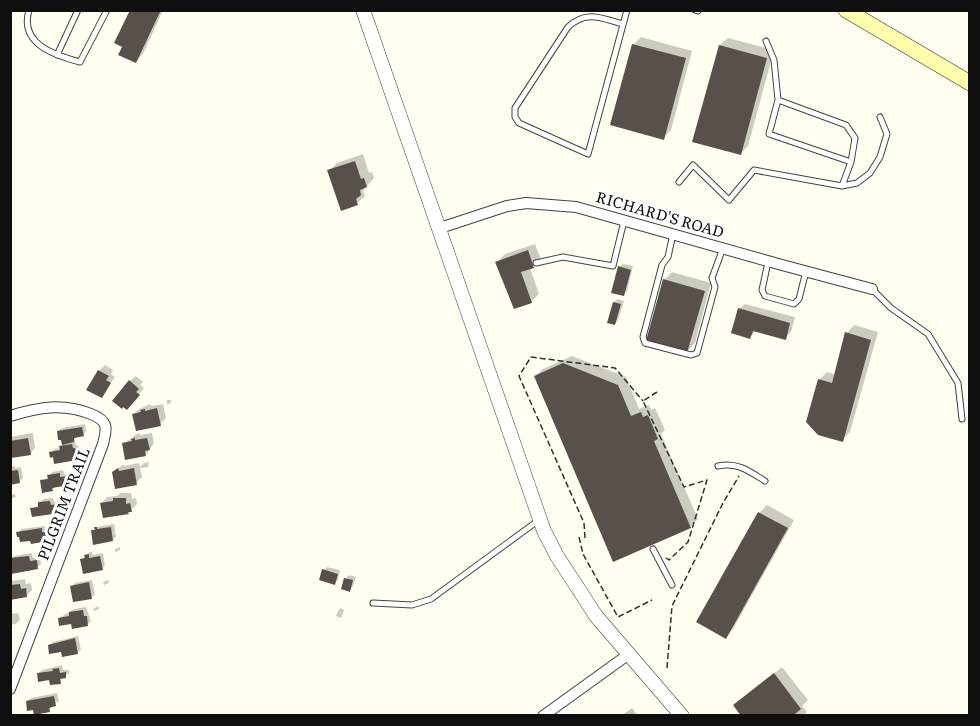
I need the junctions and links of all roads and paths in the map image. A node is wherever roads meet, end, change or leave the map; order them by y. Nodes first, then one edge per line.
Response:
1 (29, 10) edge
2 (78, 10) edge
3 (107, 10) edge
4 (627, 10) edge
5 (846, 10) edge
6 (366, 16) edge
7 (623, 24) junction
8 (766, 41) dead end
9 (57, 55) junction
10 (969, 83) edge
11 (778, 100) junction
12 (880, 117) dead end
13 (851, 162) junction
14 (679, 182) dead end
15 (842, 186) junction
16 (624, 221) junction
17 (440, 228) junction
18 (673, 234) junction
19 (723, 248) junction
20 (768, 262) junction
21 (536, 263) dead end
22 (806, 271) junction
23 (872, 289) joint
24 (657, 392) dead end
25 (643, 401) junction
26 (10, 416) edge
27 (962, 419) dead end
28 (718, 466) dead end
29 (745, 468) junction
30 (765, 481) dead end
31 (540, 519) junction
32 (579, 537) dead end
33 (585, 538) dead end
34 (653, 549) joint
35 (672, 585) dead end
36 (652, 600) dead end
37 (373, 603) dead end
38 (629, 654) junction
39 (667, 668) dead end
40 (10, 689) edge
41 (543, 716) edge
42 (682, 716) edge

1 - 9 lane
2 - 9 lane
3 - 9 lane
4 - 7 lane
5 - 10 main road
6 - 17 street
7 - 7 lane
8 - 11 lane
11 - 13 lane
11 - 13 lane
12 - 15 lane
13 - 15 lane
14 - 15 lane
16 - 17 street, RICHARD'S ROAD
16 - 18 street, RICHARD'S ROAD
16 - 21 lane
17 - 31 street
18 - 19 street, RICHARD'S ROAD
18 - 19 lane
19 - 20 street, RICHARD'S ROAD
20 - 22 street, RICHARD'S ROAD
20 - 22 lane
22 - 23 street, RICHARD'S ROAD
23 - 27 lane
24 - 25 path
25 - 33 path
25 - 34 path
26 - 40 street, PILGRIM TRAIL
28 - 29 lane
29 - 30 lane
29 - 39 path
31 - 37 lane
31 - 38 street
32 - 36 path
34 - 35 lane
38 - 41 street
38 - 42 street

